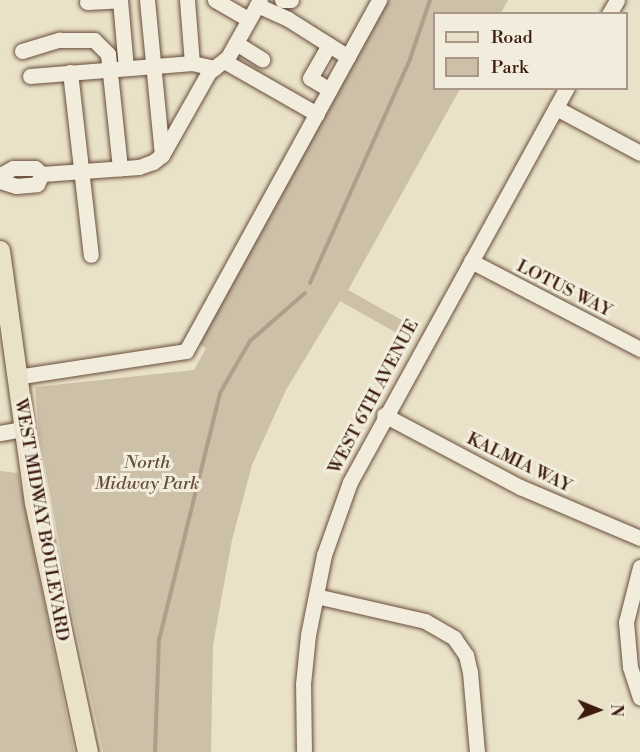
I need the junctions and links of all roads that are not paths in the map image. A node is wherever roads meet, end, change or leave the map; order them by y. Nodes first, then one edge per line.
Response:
1 (147, 0) edge
2 (187, 0) edge
3 (215, 0) edge
4 (282, 0) edge
5 (291, 0) edge
6 (379, 0) edge
7 (87, 2) dead end
8 (259, 3) edge
9 (249, 20) junction
10 (236, 43) junction
11 (329, 45) junction
12 (22, 51) dead end
13 (348, 57) junction
14 (262, 58) dead end
15 (192, 63) junction
16 (219, 64) junction
17 (153, 66) junction
18 (126, 68) junction
19 (110, 69) junction
20 (70, 72) junction
21 (30, 76) dead end
22 (330, 90) junction
23 (566, 90) edge
24 (556, 108) junction
25 (317, 114) junction
26 (640, 153) edge
27 (162, 155) junction
28 (120, 168) junction
29 (82, 171) junction
30 (42, 174) junction
31 (0, 175) edge
32 (0, 181) edge
33 (0, 250) edge
34 (91, 255) dead end
35 (0, 256) edge
36 (471, 261) junction
37 (640, 349) edge
38 (6, 353) edge
39 (16, 377) junction
40 (384, 415) junction
41 (23, 429) junction
42 (0, 434) edge
43 (640, 538) edge
44 (640, 567) edge
45 (316, 596) junction
46 (640, 697) edge
47 (88, 752) edge
48 (304, 752) edge
49 (477, 752) edge

1 - 17 street
2 - 15 street
3 - 9 street
4 - 5 street
6 - 13 street
7 - 18 street
8 - 9 street
8 - 11 street
9 - 10 street
10 - 14 street
10 - 16 street
11 - 13 street
11 - 22 street
12 - 19 street
13 - 22 street
15 - 16 street
15 - 17 street
16 - 25 street
16 - 27 street
17 - 18 street
17 - 27 street
18 - 19 street
19 - 20 street
19 - 28 street
20 - 21 street
20 - 29 street
22 - 25 street
23 - 24 street, WEST 6TH AVENUE
24 - 26 street
24 - 36 street, WEST 6TH AVENUE
25 - 39 street
27 - 28 street
28 - 29 street
29 - 30 street
29 - 34 street
30 - 31 street
30 - 32 street
33 - 35 main road, WEST MIDWAY BOULEVARD
35 - 38 main road, WEST MIDWAY BOULEVARD
36 - 37 street, LOTUS WAY
36 - 40 street, WEST 6TH AVENUE
38 - 39 main road, WEST MIDWAY BOULEVARD
39 - 41 main road, WEST MIDWAY BOULEVARD
40 - 43 street, KALMIA WAY
40 - 45 street, WEST 6TH AVENUE
41 - 42 street
41 - 47 main road, WEST MIDWAY BOULEVARD
44 - 46 street
45 - 48 street, WEST 6TH AVENUE
45 - 49 street

